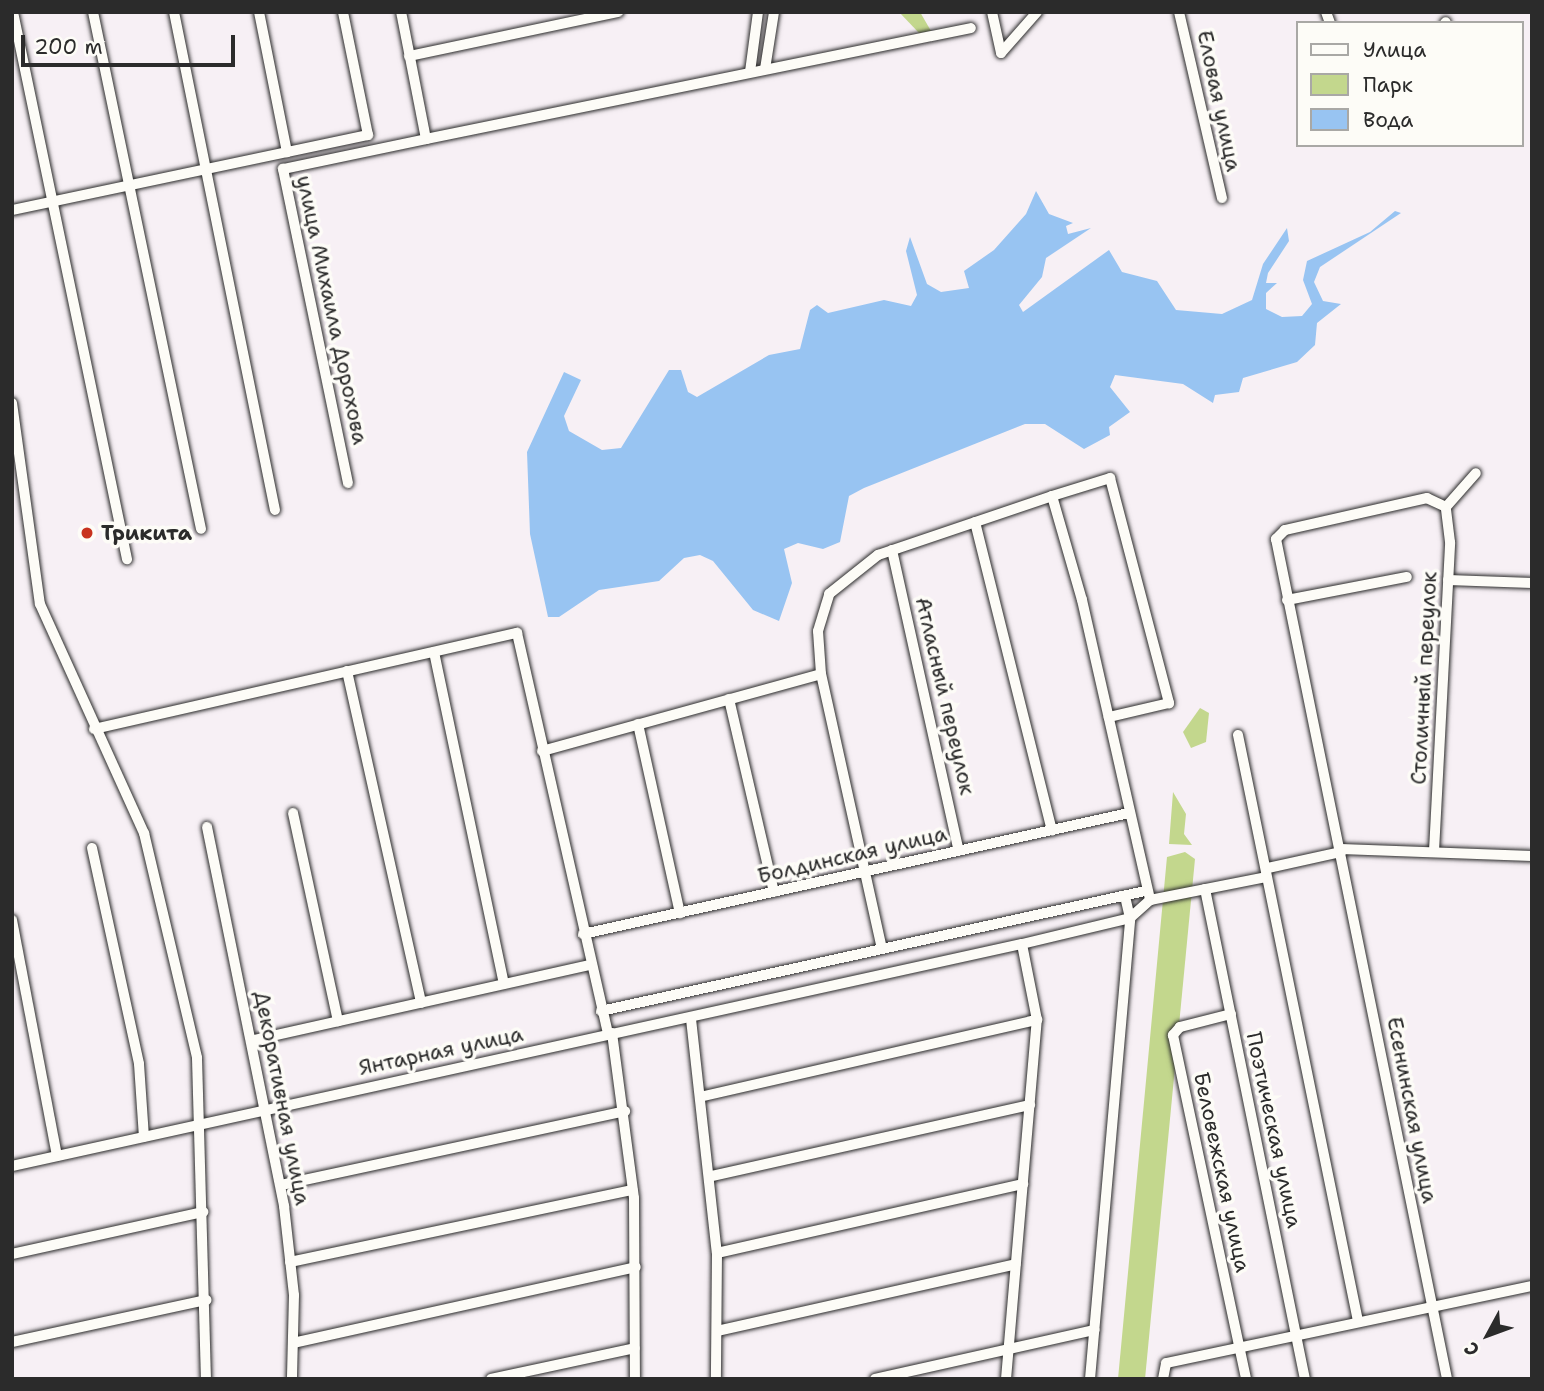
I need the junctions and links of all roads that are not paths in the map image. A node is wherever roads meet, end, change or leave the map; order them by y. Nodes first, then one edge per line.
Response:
1 (13, 12) edge
2 (93, 12) edge
3 (174, 12) edge
4 (259, 12) edge
5 (343, 12) edge
6 (401, 12) edge
7 (618, 12) edge
8 (758, 12) edge
9 (774, 12) edge
10 (992, 12) edge
11 (1037, 12) edge
12 (1179, 12) edge
13 (971, 28) dead end
14 (409, 56) junction
15 (765, 69) junction
16 (750, 72) junction
17 (426, 139) junction
18 (287, 152) junction
19 (206, 169) junction
20 (130, 185) junction
21 (1222, 198) dead end
22 (52, 201) junction
23 (12, 210) edge
24 (12, 403) edge
25 (1476, 473) dead end
26 (348, 482) dead end
27 (1052, 496) junction
28 (1446, 507) junction
29 (275, 510) dead end
30 (975, 522) junction
31 (201, 529) dead end
32 (892, 550) junction
33 (127, 559) dead end
34 (1407, 577) dead end
35 (1448, 580) junction
36 (1532, 583) edge
37 (1287, 600) junction
38 (434, 652) junction
39 (347, 671) junction
40 (821, 674) junction
41 (729, 699) junction
42 (1109, 717) junction
43 (638, 724) junction
44 (94, 729) junction
45 (1238, 735) dead end
46 (542, 751) junction
47 (293, 813) dead end
48 (1129, 813) junction
49 (207, 827) dead end
50 (1052, 831) junction
51 (92, 848) dead end
52 (959, 851) junction
53 (1341, 851) junction
54 (1434, 852) junction
55 (1532, 856) edge
56 (865, 872) junction
57 (1267, 872) junction
58 (1205, 889) junction
59 (774, 892) junction
60 (1125, 895) junction
61 (1147, 895) junction
62 (680, 913) junction
63 (1130, 918) junction
64 (12, 920) edge
65 (583, 934) junction
66 (1022, 944) junction
67 (882, 949) junction
68 (590, 965) junction
69 (504, 984) junction
70 (421, 1003) junction
71 (601, 1012) junction
72 (1231, 1014) junction
73 (691, 1019) junction
74 (1037, 1020) junction
75 (338, 1021) junction
76 (610, 1034) junction
77 (254, 1040) junction
78 (704, 1096) junction
79 (1030, 1105) junction
80 (269, 1109) junction
81 (625, 1111) junction
82 (200, 1124) junction
83 (144, 1137) junction
84 (57, 1156) junction
85 (12, 1166) edge
86 (712, 1176) junction
87 (1023, 1184) junction
88 (281, 1185) junction
89 (633, 1190) junction
90 (203, 1212) junction
91 (12, 1254) edge
92 (717, 1254) junction
93 (290, 1262) junction
94 (1016, 1264) junction
95 (636, 1267) junction
96 (1532, 1286) edge
97 (207, 1300) junction
98 (1431, 1305) junction
99 (1358, 1321) junction
100 (1095, 1330) junction
101 (717, 1331) junction
102 (1296, 1335) junction
103 (12, 1342) edge
104 (293, 1342) junction
105 (635, 1348) junction
106 (1239, 1348) junction
107 (1009, 1349) junction
108 (206, 1379) edge
109 (292, 1379) edge
110 (491, 1379) edge
111 (635, 1379) edge
112 (716, 1379) edge
113 (875, 1379) edge
114 (1006, 1379) edge
115 (1090, 1379) edge
116 (1163, 1379) edge
117 (1246, 1379) edge
118 (1305, 1379) edge
119 (1447, 1379) edge

1 - 22 street
2 - 20 street
3 - 19 street
4 - 18 street
5 - 18 street
6 - 14 street
7 - 14 street
8 - 16 street
9 - 15 street
10 - 11 street
12 - 21 street, Еловая улица
13 - 15 street
14 - 17 street
15 - 16 street
16 - 17 street
17 - 26 street, улица Михаила Дорохова
18 - 19 street
19 - 20 street
19 - 29 street
20 - 22 street
20 - 31 street
22 - 23 street
22 - 33 street
24 - 44 street
25 - 28 street
27 - 30 street
27 - 42 street
27 - 42 street
28 - 35 street, Столичный переулок
28 - 37 street, Есенинская улица
30 - 32 street
30 - 50 street
32 - 40 street
32 - 52 street, Атласный переулок
34 - 37 street
35 - 36 street
35 - 54 street, Столичный переулок
37 - 53 street, Есенинская улица
38 - 39 street
38 - 46 street
38 - 69 street
39 - 44 street
39 - 70 street
40 - 41 street
40 - 56 street
41 - 43 street
41 - 59 street
42 - 48 street
43 - 46 street
43 - 62 street
44 - 82 street
45 - 57 street
46 - 65 street
47 - 75 street
48 - 50 street, Болдинская улица
48 - 61 street
49 - 77 street, Декоративная улица
50 - 52 street, Болдинская улица
51 - 83 street
52 - 56 street, Болдинская улица
53 - 54 street
53 - 57 street
53 - 98 street, Есенинская улица
54 - 55 street
56 - 59 street, Болдинская улица
56 - 67 street
57 - 58 street
57 - 99 street
58 - 61 street
58 - 72 street, Поэтическая улица
59 - 62 street, Болдинская улица
60 - 61 street
60 - 63 street
60 - 67 street
61 - 63 street
62 - 65 street, Болдинская улица
63 - 66 street, Янтарная улица
63 - 100 street
64 - 84 street
65 - 68 street
66 - 73 street, Янтарная улица
66 - 74 street
67 - 71 street
68 - 69 street
68 - 71 street
69 - 70 street
70 - 75 street
71 - 76 street
72 - 102 street, Поэтическая улица
72 - 106 street, Беловежская улица
73 - 76 street, Янтарная улица
73 - 78 street
74 - 78 street
74 - 79 street
75 - 77 street
76 - 80 street, Янтарная улица
76 - 81 street
77 - 80 street, Декоративная улица
78 - 86 street
79 - 86 street
79 - 87 street
80 - 82 street, Янтарная улица
80 - 88 street, Декоративная улица
81 - 88 street
81 - 89 street
82 - 83 street, Янтарная улица
82 - 90 street
83 - 84 street, Янтарная улица
84 - 85 street, Янтарная улица
86 - 92 street
87 - 92 street
87 - 94 street
88 - 93 street, Декоративная улица
89 - 93 street
89 - 95 street
90 - 91 street
90 - 97 street
92 - 101 street
93 - 104 street, Декоративная улица
94 - 101 street
94 - 107 street
95 - 104 street
95 - 105 street
96 - 98 street
97 - 103 street
97 - 108 street
98 - 99 street
98 - 119 street, Есенинская улица
99 - 102 street
100 - 107 street
100 - 115 street
101 - 112 street
102 - 106 street
102 - 118 street, Поэтическая улица
104 - 109 street, Декоративная улица
105 - 110 street
105 - 111 street
106 - 116 street
106 - 117 street, Беловежская улица
107 - 113 street
107 - 114 street

